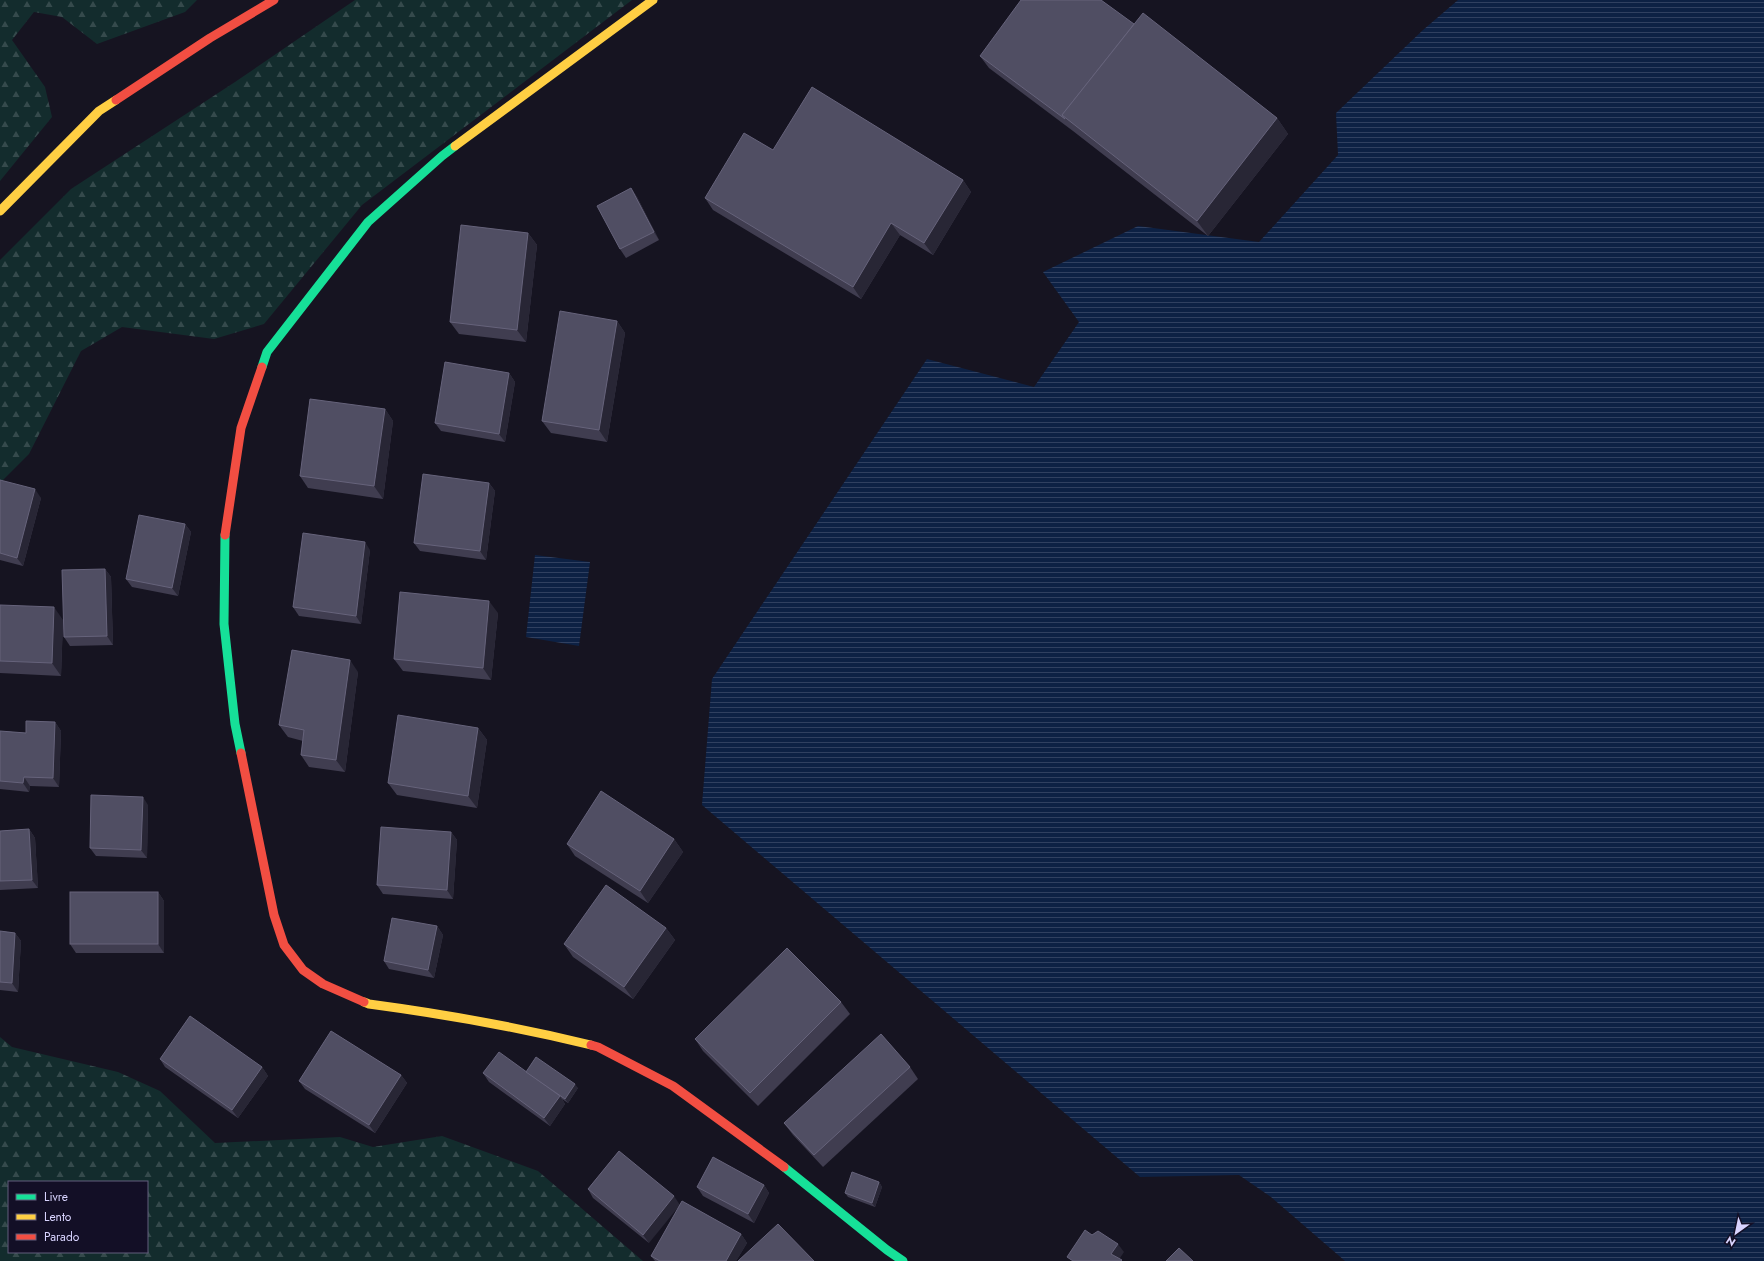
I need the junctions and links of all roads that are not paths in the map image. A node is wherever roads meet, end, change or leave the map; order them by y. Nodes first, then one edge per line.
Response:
1 (274, 0) edge
2 (653, 0) edge
3 (0, 211) edge
4 (904, 1261) edge

1 - 3 street
2 - 4 street

